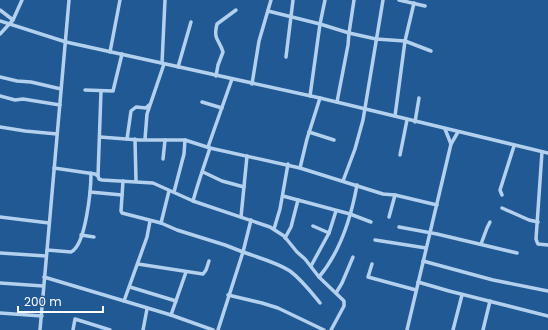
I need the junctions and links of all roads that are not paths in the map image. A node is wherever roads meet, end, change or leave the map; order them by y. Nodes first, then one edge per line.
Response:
1 (22, 0) edge
2 (69, 0) edge
3 (120, 0) edge
4 (165, 0) edge
5 (271, 0) edge
6 (293, 0) edge
7 (325, 0) edge
8 (354, 0) edge
9 (382, 0) edge
10 (399, 0) edge
11 (414, 3) junction
12 (426, 6) dead end
13 (0, 10) edge
14 (236, 10) dead end
15 (268, 11) junction
16 (291, 16) junction
17 (13, 20) junction
18 (0, 21) edge
19 (191, 22) dead end
20 (9, 24) junction
21 (320, 24) junction
22 (349, 32) junction
23 (0, 34) edge
24 (376, 39) junction
25 (405, 41) junction
26 (66, 42) junction
27 (431, 51) dead end
28 (110, 52) junction
29 (122, 54) junction
30 (286, 57) dead end
31 (163, 63) junction
32 (178, 67) junction
33 (216, 76) junction
34 (0, 77) edge
35 (232, 79) junction
36 (252, 84) junction
37 (61, 89) junction
38 (85, 90) dead end
39 (101, 91) junction
40 (0, 96) edge
41 (310, 96) junction
42 (320, 98) junction
43 (419, 98) dead end
44 (202, 102) dead end
45 (337, 102) junction
46 (150, 104) junction
47 (60, 105) junction
48 (222, 108) junction
49 (365, 110) junction
50 (395, 116) junction
51 (407, 120) junction
52 (415, 122) junction
53 (0, 127) edge
54 (445, 129) junction
55 (309, 132) junction
56 (458, 132) junction
57 (57, 134) junction
58 (100, 137) junction
59 (127, 139) junction
60 (135, 139) junction
61 (145, 139) junction
62 (165, 140) junction
63 (185, 140) junction
64 (334, 140) dead end
65 (451, 144) junction
66 (514, 146) junction
67 (209, 148) junction
68 (542, 152) junction
69 (548, 153) edge
70 (400, 155) dead end
71 (247, 156) junction
72 (163, 159) dead end
73 (288, 164) junction
74 (54, 168) junction
75 (300, 168) junction
76 (203, 172) junction
77 (91, 173) junction
78 (98, 176) junction
79 (124, 181) junction
80 (136, 181) junction
81 (343, 181) junction
82 (357, 185) junction
83 (244, 187) junction
84 (169, 191) junction
85 (90, 192) junction
86 (174, 192) junction
87 (122, 195) junction
88 (395, 195) junction
89 (502, 195) dead end
90 (283, 196) junction
91 (193, 200) junction
92 (298, 200) junction
93 (437, 205) junction
94 (502, 208) dead end
95 (336, 211) junction
96 (350, 214) junction
97 (0, 217) edge
98 (241, 217) junction
99 (388, 217) dead end
100 (251, 220) junction
101 (150, 221) junction
102 (371, 222) dead end
103 (490, 222) dead end
104 (538, 222) junction
105 (50, 223) junction
106 (161, 223) junction
107 (313, 226) dead end
108 (399, 227) dead end
109 (274, 229) junction
110 (329, 232) junction
111 (430, 233) junction
112 (81, 234) junction
113 (94, 237) dead end
114 (285, 238) junction
115 (375, 240) dead end
116 (481, 244) junction
117 (548, 245) edge
118 (426, 248) junction
119 (47, 250) junction
120 (243, 252) junction
121 (0, 253) edge
122 (517, 253) dead end
123 (46, 256) junction
124 (353, 258) dead end
125 (209, 260) dead end
126 (422, 261) junction
127 (138, 264) junction
128 (372, 264) dead end
129 (311, 266) junction
130 (186, 272) junction
131 (44, 277) junction
132 (319, 277) junction
133 (418, 282) junction
134 (0, 283) edge
135 (43, 286) junction
136 (130, 286) junction
137 (416, 290) junction
138 (548, 291) edge
139 (336, 293) junction
140 (228, 295) junction
141 (462, 295) junction
142 (124, 301) junction
143 (176, 301) junction
144 (490, 301) junction
145 (320, 303) dead end
146 (147, 309) junction
147 (0, 313) edge
148 (172, 315) junction
149 (42, 316) junction
150 (548, 316) edge
151 (207, 329) edge
152 (40, 330) edge
153 (73, 330) edge
154 (110, 330) edge
155 (143, 330) edge
156 (213, 330) edge
157 (218, 330) edge
158 (324, 330) edge
159 (331, 330) edge
160 (407, 330) edge
161 (453, 330) edge
162 (483, 330) edge

1 - 17 street
2 - 26 street
3 - 28 street
4 - 31 street
5 - 15 street
6 - 16 street
7 - 21 street
8 - 22 street
9 - 24 street
10 - 11 street
11 - 12 street
11 - 25 street
13 - 17 street
14 - 33 street
15 - 16 street
15 - 36 street
16 - 21 street
16 - 30 street
17 - 20 street
18 - 20 street
19 - 32 street
20 - 23 street
20 - 26 street
21 - 22 street
21 - 41 street
22 - 24 street
22 - 45 street
24 - 25 street
24 - 49 street
25 - 27 street
25 - 50 street
26 - 28 street
26 - 37 street
28 - 29 street
29 - 31 street
29 - 39 street
31 - 32 street
31 - 46 street
32 - 33 street
33 - 35 street
34 - 37 street
35 - 36 street
35 - 48 street
36 - 41 street
37 - 47 street
38 - 39 street
39 - 58 street
40 - 47 street
41 - 42 street
42 - 45 street
42 - 55 street
43 - 52 street
44 - 48 street
45 - 49 street
46 - 59 street
46 - 61 street
47 - 57 street
48 - 67 street
49 - 50 street
49 - 81 street
50 - 51 street
51 - 52 street
51 - 70 street
52 - 54 street
53 - 57 street
54 - 56 street
54 - 65 street
55 - 64 street
55 - 75 street
56 - 65 street
56 - 66 street
57 - 74 street
58 - 59 street
58 - 78 street
59 - 60 street
60 - 61 street
60 - 80 street
61 - 62 street
62 - 63 street
62 - 72 street
63 - 67 street
63 - 86 street
65 - 93 street
66 - 68 street
66 - 89 street
67 - 71 street
67 - 76 street
68 - 69 street
68 - 104 street
71 - 73 street
71 - 83 street
73 - 75 street
73 - 90 street
74 - 77 street
74 - 105 street
75 - 81 street
76 - 83 street
76 - 91 street
77 - 78 street
77 - 85 street
78 - 79 street
79 - 80 street
79 - 87 street
80 - 84 street
81 - 82 street
82 - 88 street
82 - 96 street
83 - 98 street
84 - 86 street
84 - 106 street
85 - 87 street
85 - 112 street
86 - 91 street
87 - 101 street
88 - 93 street
88 - 99 street
90 - 92 street
90 - 109 street
91 - 98 street
92 - 95 street
92 - 114 street
93 - 111 street
94 - 104 street
95 - 96 street
95 - 110 street
96 - 102 street
96 - 132 street
97 - 105 street
98 - 100 street
100 - 109 street
100 - 120 street
101 - 106 street
101 - 127 street
103 - 116 street
104 - 117 street
105 - 119 street
106 - 120 street
107 - 110 street
108 - 111 street
109 - 114 street
110 - 129 street
111 - 116 street
111 - 118 street
112 - 113 street
112 - 119 street
114 - 129 street
115 - 118 street
116 - 122 street
118 - 126 street
119 - 123 street
120 - 140 street
120 - 145 street
121 - 123 street
123 - 131 street
124 - 139 street
125 - 130 street
126 - 133 street
126 - 138 street
127 - 130 street
127 - 136 street
128 - 137 street
129 - 132 street
130 - 143 street
131 - 135 street
131 - 142 street
132 - 139 street
133 - 137 street
133 - 141 street
134 - 135 street
135 - 149 street
136 - 142 street
136 - 143 street
137 - 160 street
139 - 159 street
140 - 157 street
140 - 158 street
141 - 144 street
141 - 161 street
142 - 146 street
143 - 148 street
144 - 150 street
144 - 162 street
146 - 148 street
146 - 155 street
147 - 149 street
148 - 151 street
149 - 152 street
151 - 156 street
153 - 154 street

